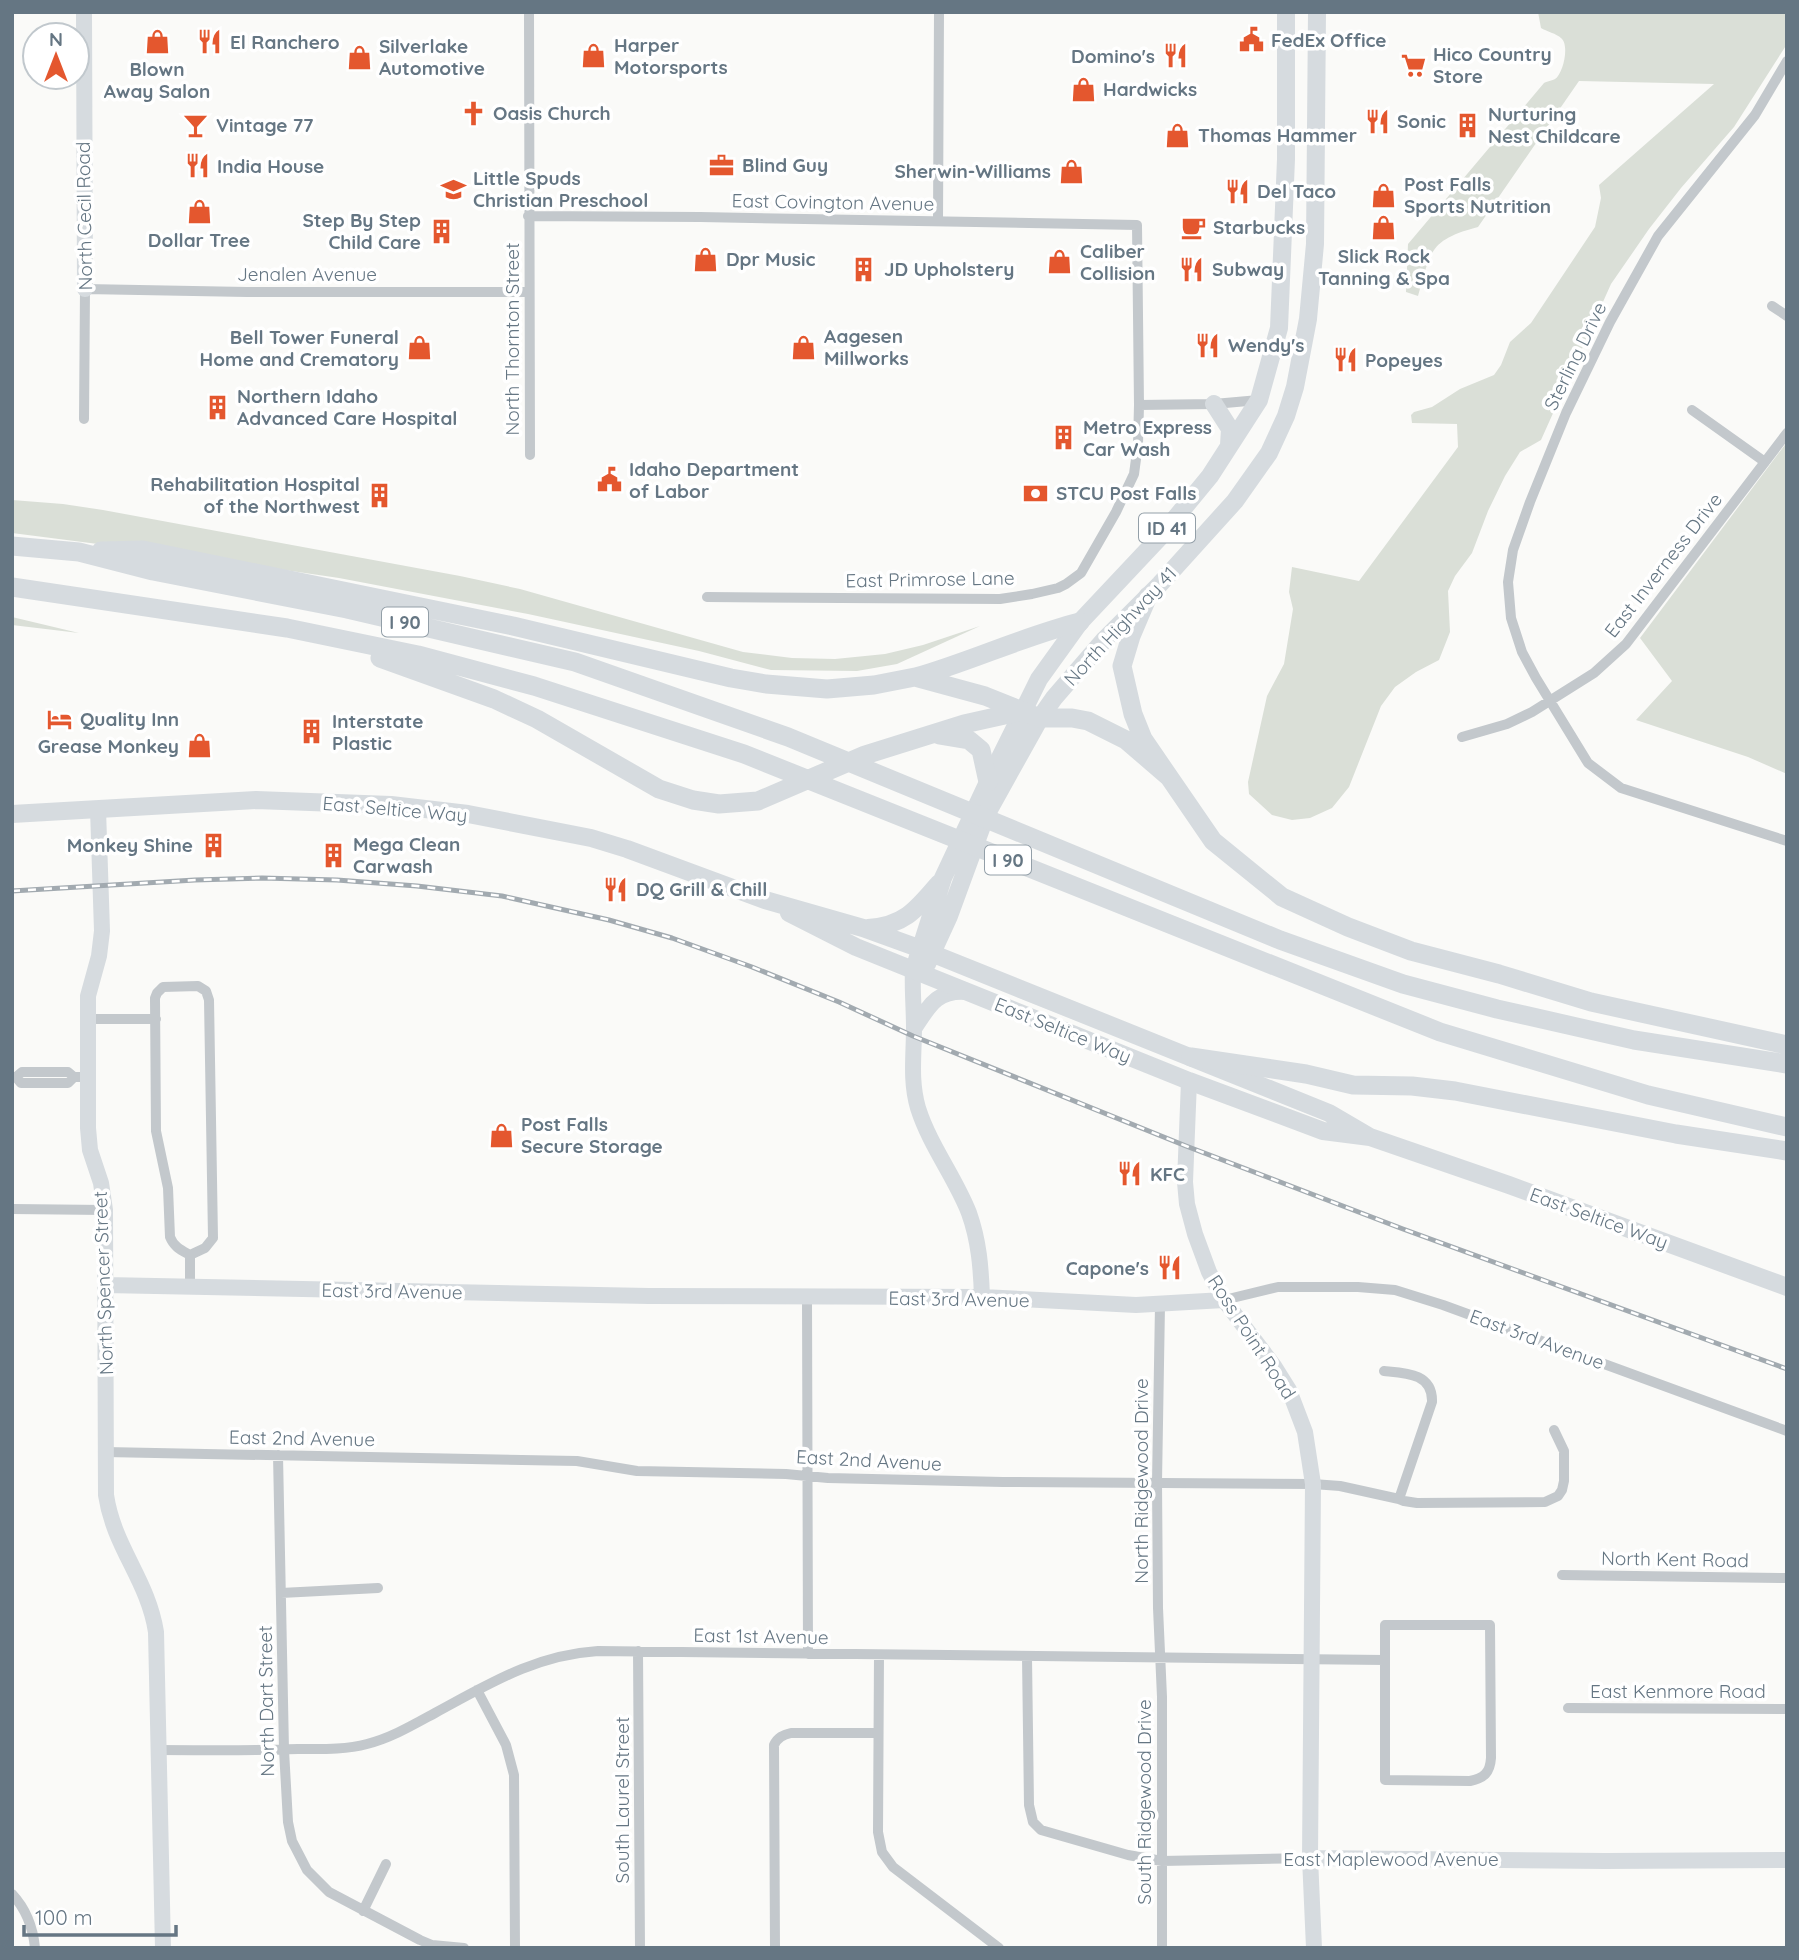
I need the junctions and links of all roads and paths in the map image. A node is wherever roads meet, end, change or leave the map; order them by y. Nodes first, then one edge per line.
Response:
1 (84, 12) edge
2 (529, 12) edge
3 (939, 12) edge
4 (1286, 12) edge
5 (1317, 12) edge
6 (1787, 61) edge
7 (528, 216) junction
8 (938, 221) junction
9 (1137, 225) joint
10 (85, 289) junction
11 (529, 292) junction
12 (1772, 306) dead end
13 (1787, 316) edge
14 (1279, 328) junction
15 (1259, 400) junction
16 (1214, 404) junction
17 (1139, 405) junction
18 (1289, 405) junction
19 (1692, 410) dead end
20 (84, 419) dead end
21 (1787, 433) edge
22 (1229, 445) junction
23 (530, 455) dead end
24 (1765, 462) junction
25 (12, 546) edge
26 (79, 552) junction
27 (12, 587) edge
28 (1149, 596) junction
29 (707, 597) dead end
30 (1080, 622) junction
31 (287, 628) junction
32 (915, 677) junction
33 (1549, 700) junction
34 (1031, 715) junction
35 (931, 735) junction
36 (1462, 737) dead end
37 (1169, 777) junction
38 (988, 782) junction
39 (98, 809) junction
40 (12, 814) edge
41 (1787, 841) edge
42 (943, 878) junction
43 (765, 900) junction
44 (949, 916) junction
45 (863, 928) junction
46 (926, 951) junction
47 (975, 970) junction
48 (918, 972) junction
49 (969, 992) junction
50 (1026, 1015) junction
51 (88, 1019) junction
52 (156, 1019) junction
53 (914, 1029) junction
54 (1787, 1045) edge
55 (1191, 1057) junction
56 (1787, 1064) edge
57 (14, 1077) edge
58 (81, 1077) junction
59 (1189, 1081) junction
60 (1787, 1127) edge
61 (1370, 1137) junction
62 (1787, 1151) edge
63 (12, 1209) edge
64 (104, 1210) junction
65 (190, 1255) junction
66 (105, 1285) junction
67 (190, 1287) junction
68 (1787, 1287) edge
69 (807, 1297) junction
70 (982, 1297) junction
71 (1223, 1300) junction
72 (1160, 1305) junction
73 (1384, 1371) dead end
74 (1554, 1430) dead end
75 (1787, 1431) edge
76 (105, 1452) junction
77 (278, 1455) junction
78 (807, 1477) junction
79 (1157, 1482) junction
80 (1313, 1484) junction
81 (1399, 1499) junction
82 (1562, 1575) dead end
83 (1787, 1578) edge
84 (378, 1588) dead end
85 (281, 1593) junction
86 (638, 1651) junction
87 (808, 1654) junction
88 (878, 1654) junction
89 (1027, 1657) junction
90 (1161, 1657) junction
91 (1311, 1660) junction
92 (1385, 1660) junction
93 (477, 1690) junction
94 (1568, 1708) dead end
95 (1787, 1709) edge
96 (878, 1734) junction
97 (158, 1750) junction
98 (284, 1750) junction
99 (1310, 1858) junction
100 (1787, 1860) edge
101 (1162, 1861) junction
102 (386, 1864) dead end
103 (12, 1894) edge
104 (363, 1911) junction
105 (35, 1948) edge
106 (163, 1948) edge
107 (464, 1948) edge
108 (515, 1948) edge
109 (640, 1948) edge
110 (775, 1948) edge
111 (999, 1948) edge
112 (1162, 1948) edge
113 (1314, 1948) edge

1 - 10 street, North Cecil Road
2 - 7 street, North Thornton Street
3 - 8 street
4 - 14 main road, North Highway 41 / ID 41
5 - 18 main road, North Highway 41 / ID 41
6 - 33 street, Sterling Drive
7 - 8 street, East Covington Avenue
7 - 11 street, North Thornton Street
8 - 9 street, East Covington Avenue
9 - 17 street, East Primrose Lane
10 - 11 street, Jenalen Avenue
10 - 20 street, North Cecil Road
11 - 23 street, North Thornton Street
12 - 13 street
14 - 15 main road, North Highway 41 / ID 41
14 - 18 main road
15 - 16 street
15 - 22 main road, North Highway 41 / ID 41
16 - 17 street
16 - 22 main road
17 - 29 street, East Primrose Lane
18 - 28 main road, North Highway 41 / ID 41
19 - 24 street
21 - 24 street, East Inverness Drive
22 - 30 main road, North Highway 41 / ID 41
24 - 33 street, East Inverness Drive
25 - 26 highway, I 90
26 - 32 highway
26 - 56 highway, I 90
27 - 31 highway, I 90
28 - 34 main road, North Highway 41 / ID 41
28 - 37 highway
30 - 32 highway
30 - 34 main road, North Highway 41 / ID 41
31 - 35 highway
31 - 60 highway, I 90
32 - 34 highway
33 - 36 street, East Inverness Drive
33 - 41 street, Sterling Drive
34 - 35 highway
34 - 37 highway
34 - 38 main road, North Highway 41 / ID 41
34 - 44 main road, North Highway 41 / ID 41
35 - 38 highway
37 - 54 highway
38 - 42 main road, North Highway 41 / ID 41
39 - 40 main road, East Seltice Way
39 - 43 main road, East Seltice Way
39 - 51 street, North Spencer Street
42 - 45 main road
42 - 46 main road, North Highway 41 / ID 41
43 - 45 main road, East Seltice Way
43 - 48 main road, East Seltice Way
44 - 46 main road, North Highway 41 / ID 41
44 - 47 main road
45 - 46 main road, East Seltice Way
46 - 47 main road, East Seltice Way
46 - 48 main road
47 - 55 main road, East Seltice Way
48 - 49 main road, East Seltice Way
48 - 53 street
49 - 50 main road, East Seltice Way
49 - 53 street
50 - 55 main road
50 - 59 main road, East Seltice Way
51 - 52 street
51 - 58 street, North Spencer Street
52 - 65 street
52 - 65 street
53 - 70 street
55 - 59 main road, Ross Point Road
55 - 61 main road, East Seltice Way
55 - 62 highway
57 - 58 street
58 - 64 street, North Spencer Street
59 - 61 main road, East Seltice Way
59 - 71 street, Ross Point Road
61 - 68 main road, East Seltice Way
63 - 64 street
64 - 66 street, North Spencer Street
65 - 67 street
66 - 67 street, East 3rd Avenue
66 - 76 street, North Spencer Street
67 - 69 street, East 3rd Avenue
69 - 70 street, East 3rd Avenue
69 - 78 street
70 - 72 street, East 3rd Avenue
71 - 72 street, East 3rd Avenue
71 - 75 street, East 3rd Avenue
71 - 80 street, Ross Point Road
72 - 79 street, North Ridgewood Drive
73 - 81 street
74 - 81 street, East 2nd Avenue
76 - 77 street, East 2nd Avenue
76 - 97 street, North Spencer Street
77 - 78 street, East 2nd Avenue
77 - 85 street, North Dart Street
78 - 79 street, East 2nd Avenue
78 - 87 street
79 - 80 street, East 2nd Avenue
79 - 90 street, North Ridgewood Drive
80 - 81 street, East 2nd Avenue
80 - 91 street, Ross Point Road
82 - 83 street, North Kent Road
84 - 85 street
85 - 98 street, North Dart Street
86 - 87 street, East 1st Avenue
86 - 93 street, East 1st Avenue
86 - 109 street, South Laurel Street
87 - 88 street, East 1st Avenue
88 - 89 street, East 1st Avenue
88 - 96 street
89 - 90 street, East 1st Avenue
89 - 101 street, East Maplewood Avenue
90 - 91 street, East 1st Avenue
90 - 101 street, South Ridgewood Drive
91 - 92 street, East 1st Avenue
91 - 99 street, Ross Point Road
92 - 92 street
93 - 98 street, East 1st Avenue
93 - 108 street
94 - 95 street, East Kenmore Road
96 - 110 street
96 - 111 street
97 - 98 street, East 1st Avenue
97 - 106 street, North Spencer Street
98 - 104 street, North Dart Street
99 - 100 street, East Maplewood Avenue
99 - 101 street, East Maplewood Avenue
99 - 113 street, Ross Point Road
101 - 112 street, South Ridgewood Drive
102 - 104 street
103 - 105 street
104 - 107 street, North Dart Street

